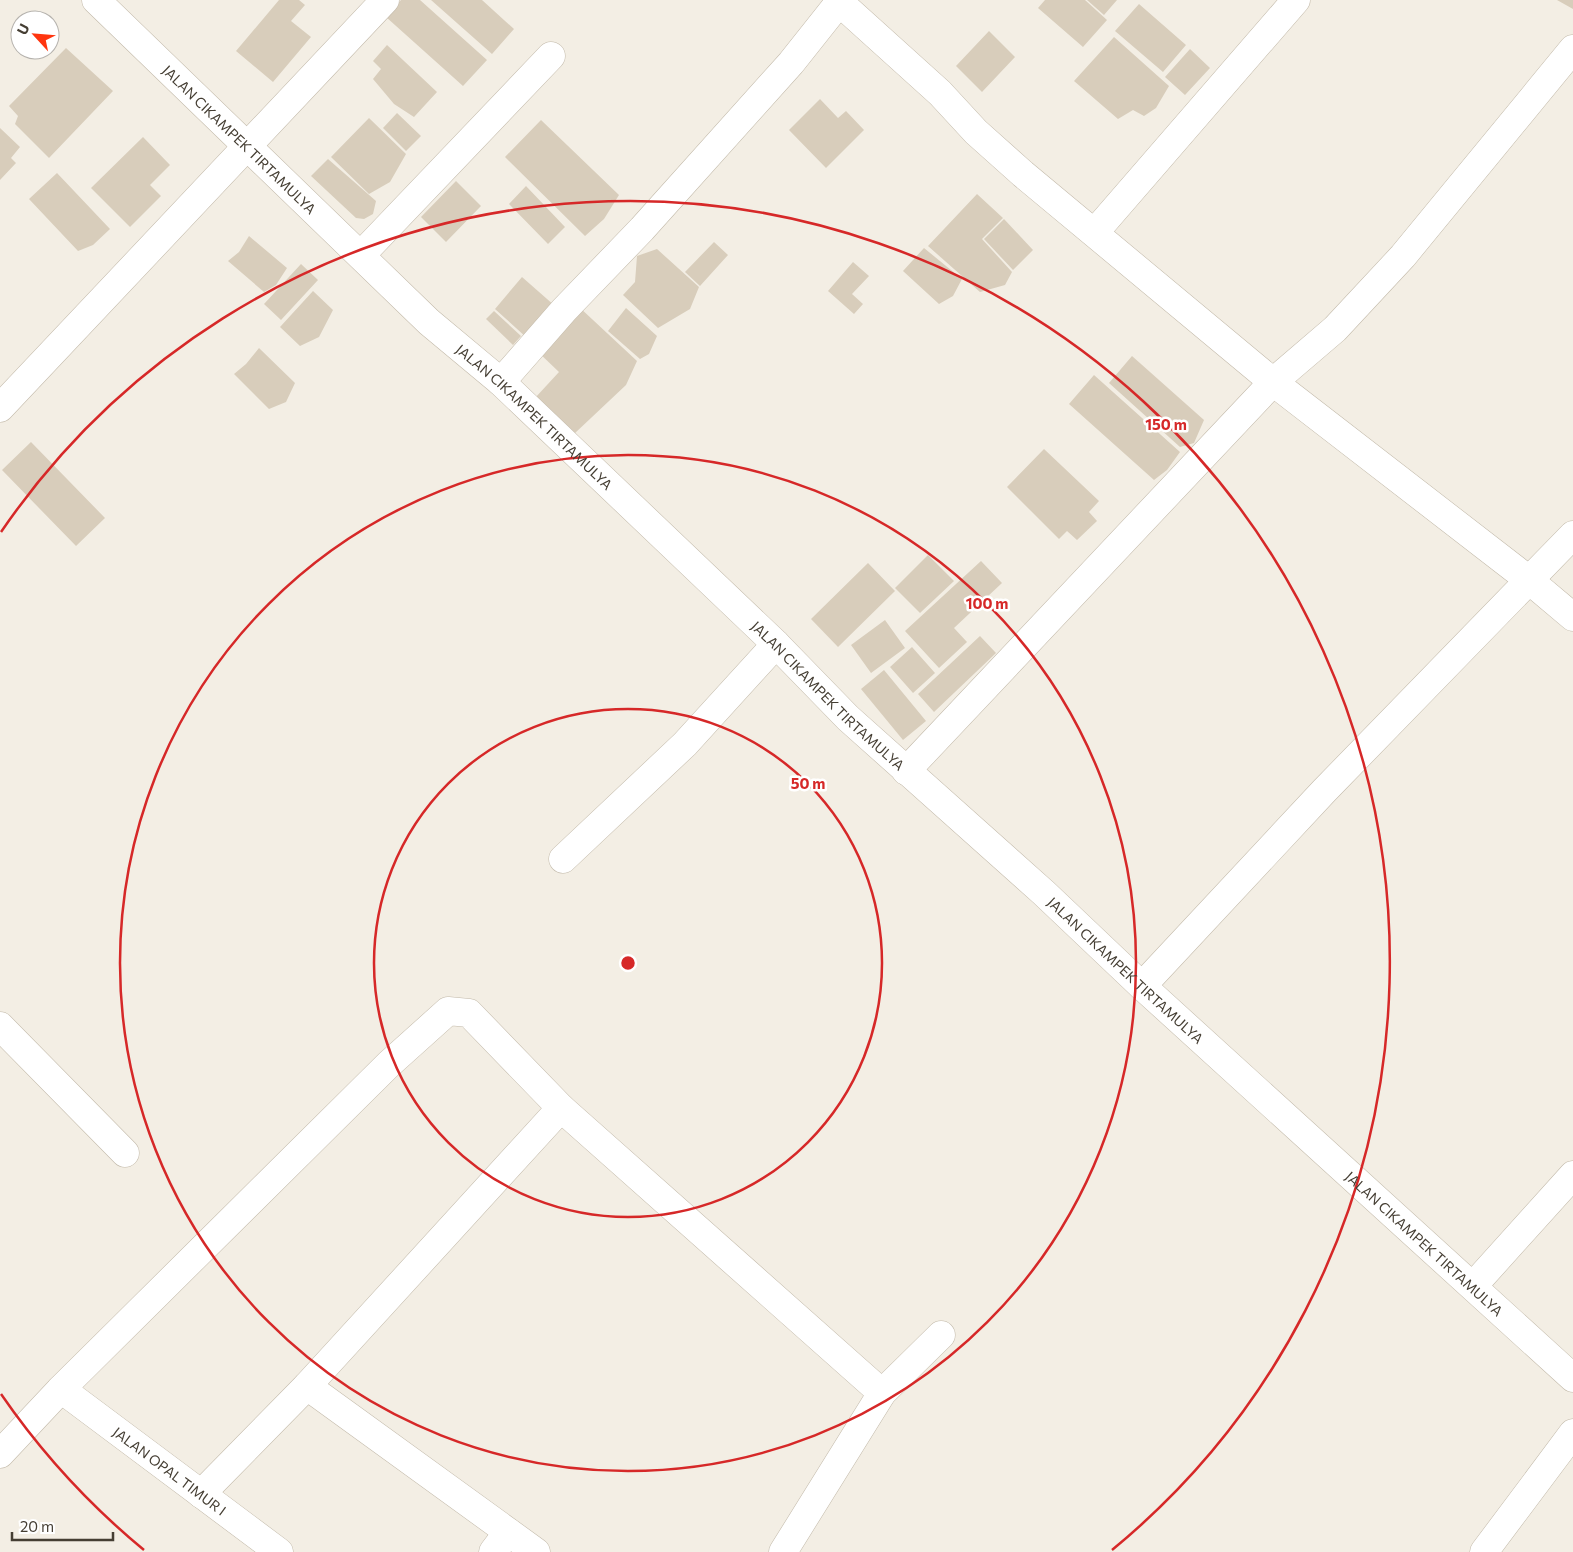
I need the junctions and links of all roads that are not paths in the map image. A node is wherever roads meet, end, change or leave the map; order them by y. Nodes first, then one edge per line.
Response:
1 (96, 0) edge
2 (385, 0) edge
3 (1296, 0) edge
4 (840, 1) edge
5 (1573, 49) edge
6 (551, 56) dead end
7 (247, 145) junction
8 (1095, 232) junction
9 (361, 255) junction
10 (501, 382) junction
11 (1273, 382) junction
12 (0, 408) edge
13 (1573, 535) edge
14 (1530, 580) junction
15 (1573, 617) edge
16 (776, 644) junction
17 (906, 771) junction
18 (563, 859) dead end
19 (1142, 986) junction
20 (0, 1026) edge
21 (561, 1108) junction
22 (125, 1153) dead end
23 (1573, 1175) edge
24 (1473, 1286) junction
25 (940, 1335) dead end
26 (1573, 1378) edge
27 (307, 1386) junction
28 (61, 1389) junction
29 (882, 1393) junction
30 (1573, 1433) edge
31 (0, 1454) edge
32 (201, 1494) junction
33 (500, 1542) edge
34 (1494, 1549) edge
35 (279, 1552) edge
36 (536, 1552) edge
37 (782, 1552) edge

1 - 7 street, JALAN CIKAMPEK TIRTAMULYA
2 - 7 street
3 - 8 street
4 - 8 street
4 - 10 street
5 - 11 street
6 - 9 street
7 - 9 street, JALAN CIKAMPEK TIRTAMULYA
7 - 12 street
8 - 11 street
9 - 10 street, JALAN CIKAMPEK TIRTAMULYA
10 - 16 street, JALAN CIKAMPEK TIRTAMULYA
11 - 14 street
11 - 17 street
13 - 14 street
14 - 15 street
14 - 19 street
16 - 17 street, JALAN CIKAMPEK TIRTAMULYA
16 - 18 street
17 - 19 street, JALAN CIKAMPEK TIRTAMULYA
19 - 24 street, JALAN CIKAMPEK TIRTAMULYA
20 - 22 street
21 - 27 street
21 - 28 street
21 - 29 street
23 - 24 street
24 - 26 street, JALAN CIKAMPEK TIRTAMULYA
25 - 29 street
27 - 32 street
27 - 33 street
28 - 31 street
28 - 32 street, JALAN OPAL TIMUR I
29 - 37 street
30 - 34 street
32 - 35 street, JALAN OPAL TIMUR I
33 - 36 street

